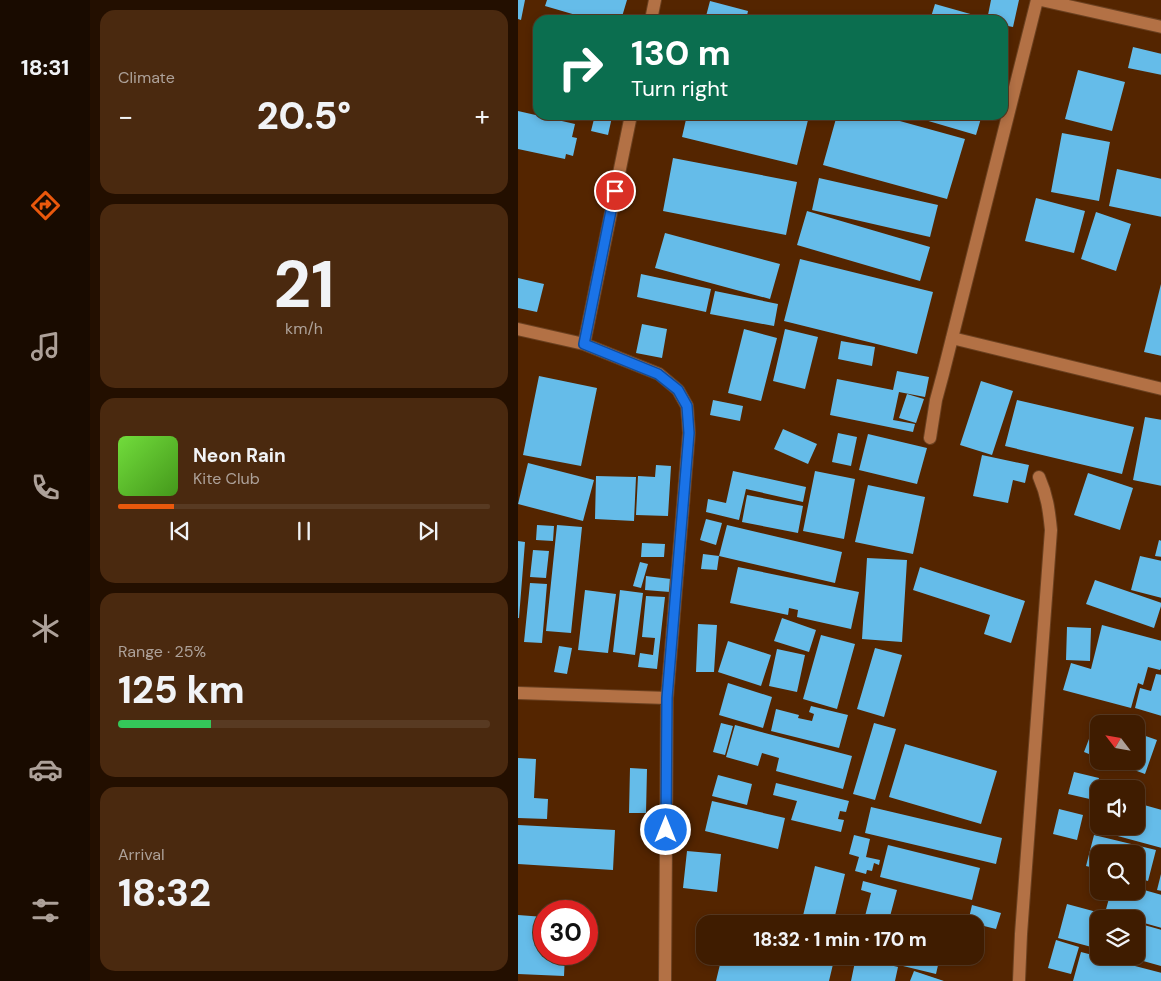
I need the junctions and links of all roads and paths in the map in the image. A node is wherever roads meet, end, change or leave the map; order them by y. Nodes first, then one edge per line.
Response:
1 (655, 0) edge
2 (1037, 0) edge
3 (1041, 0) edge
4 (652, 15) edge
5 (1162, 27) edge
6 (1008, 115) edge
7 (630, 120) edge
8 (1007, 120) edge
9 (518, 329) edge
10 (952, 338) junction
11 (584, 344) junction
12 (1162, 389) edge
13 (930, 438) dead end
14 (1039, 477) dead end
15 (518, 692) edge
16 (667, 698) junction
17 (665, 981) edge
18 (1019, 981) edge

1 - 4 street
2 - 6 street
3 - 5 street
7 - 11 street
8 - 10 street
9 - 11 street
10 - 12 street
10 - 13 street
11 - 16 street
14 - 18 street
15 - 16 street
16 - 17 street

